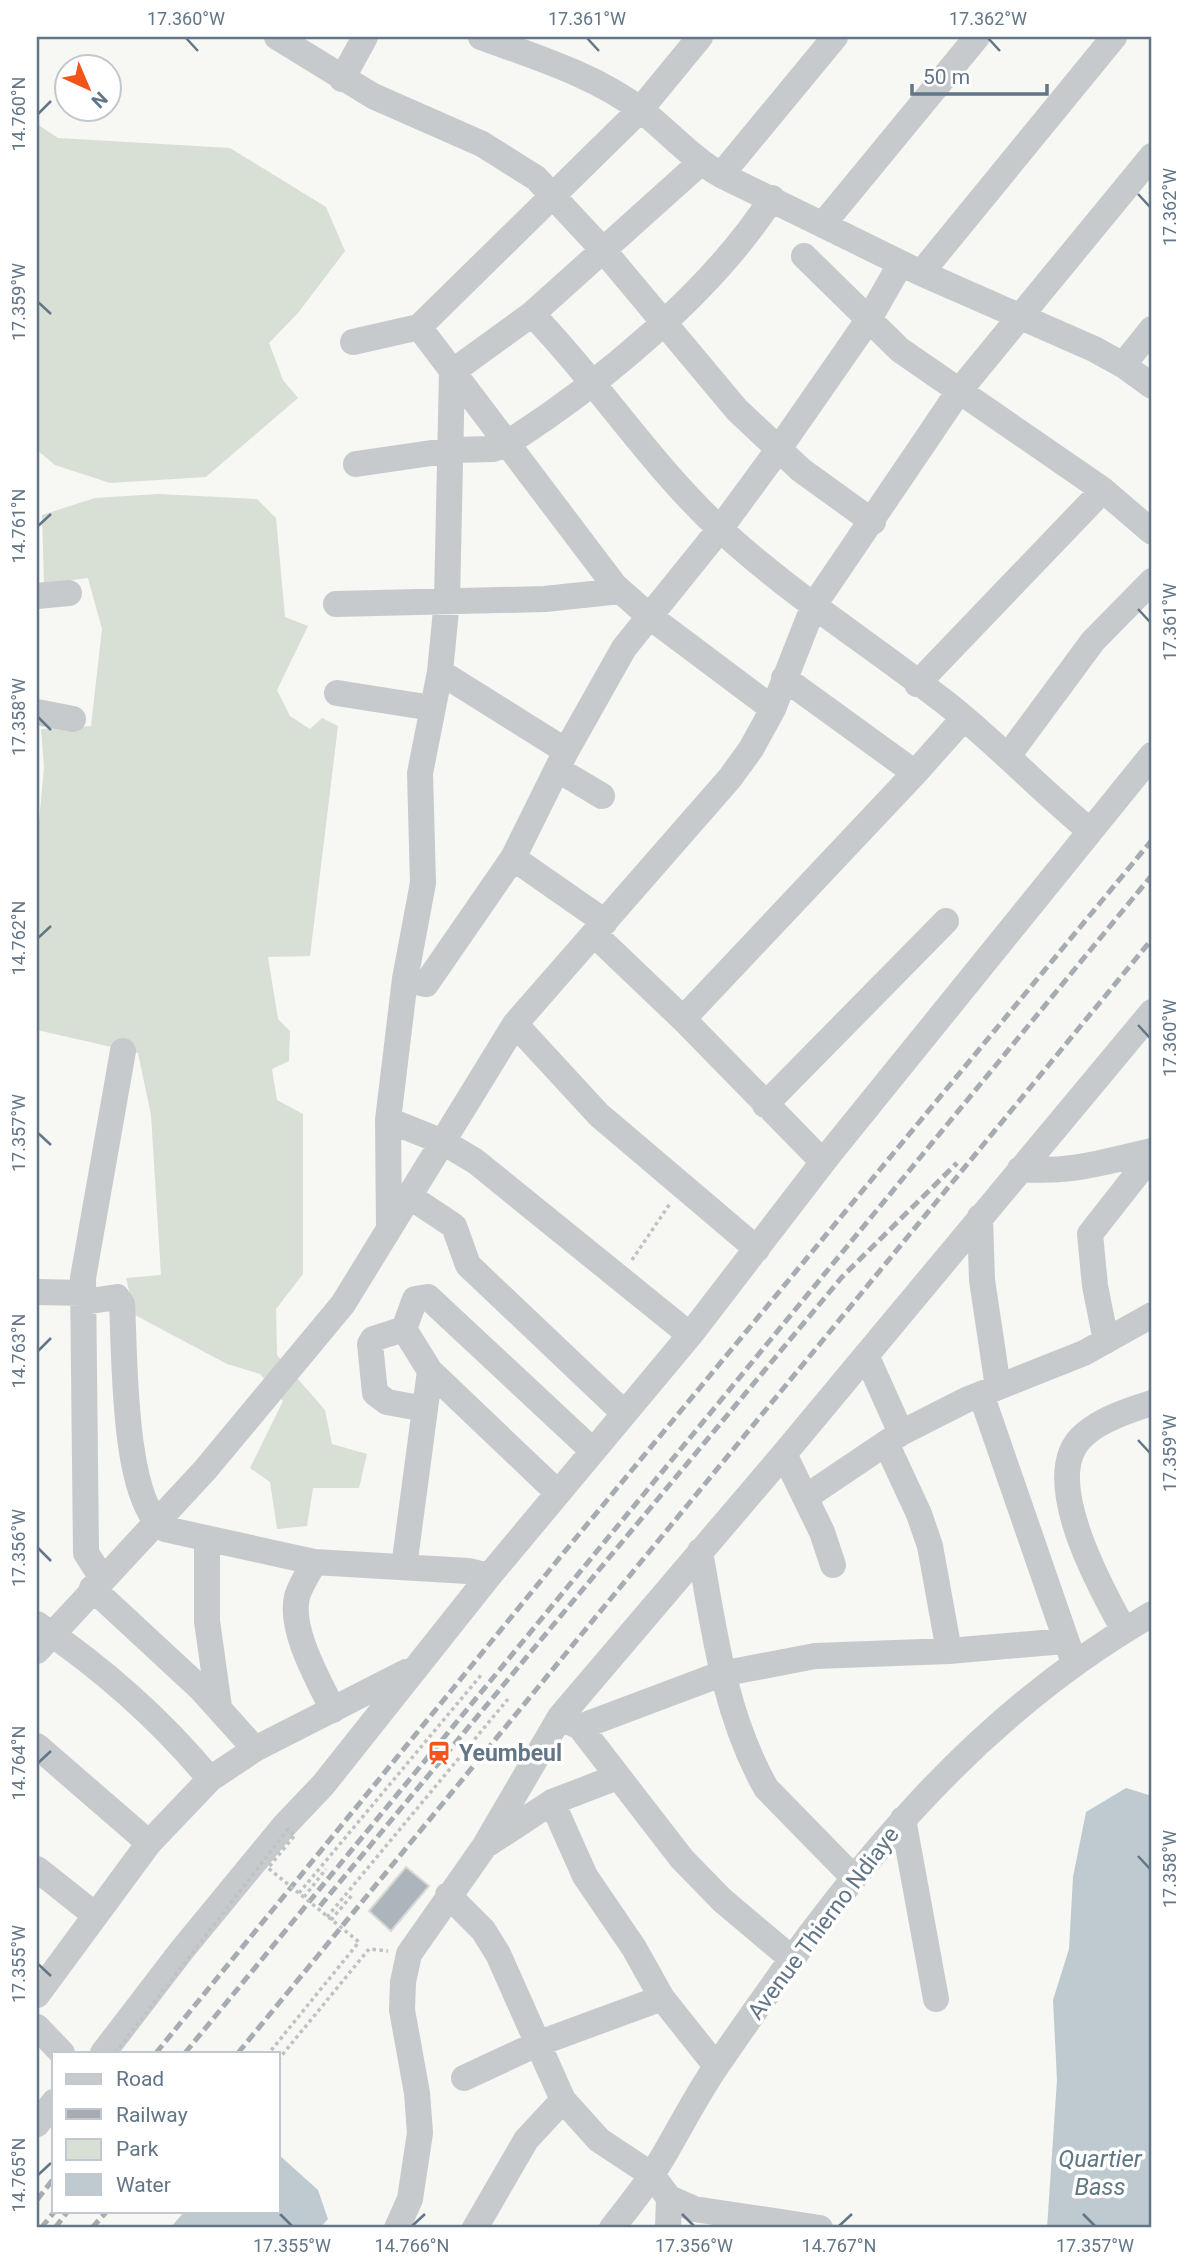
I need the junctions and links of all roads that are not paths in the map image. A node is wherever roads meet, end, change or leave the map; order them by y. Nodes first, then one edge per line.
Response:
1 (277, 37) edge
2 (365, 37) edge
3 (481, 37) edge
4 (700, 37) edge
5 (835, 37) edge
6 (977, 37) edge
7 (1114, 37) edge
8 (342, 79) junction
9 (640, 110) junction
10 (1152, 156) edge
11 (710, 169) junction
12 (555, 195) junction
13 (772, 198) junction
14 (824, 223) junction
15 (604, 251) junction
16 (804, 256) dead end
17 (911, 268) junction
18 (532, 314) junction
19 (1021, 316) junction
20 (869, 319) junction
21 (663, 321) junction
22 (419, 327) junction
23 (1152, 329) edge
24 (353, 342) dead end
25 (1124, 365) junction
26 (452, 372) junction
27 (593, 383) junction
28 (1152, 386) edge
29 (959, 391) junction
30 (506, 444) junction
31 (452, 450) junction
32 (778, 450) junction
33 (356, 464) dead end
34 (1103, 490) junction
35 (873, 522) junction
36 (720, 529) junction
37 (1152, 532) edge
38 (1152, 581) edge
39 (620, 591) junction
40 (69, 593) dead end
41 (37, 596) edge
42 (447, 600) junction
43 (336, 604) dead end
44 (814, 606) junction
45 (649, 616) junction
46 (440, 672) junction
47 (785, 678) junction
48 (918, 684) junction
49 (337, 693) dead end
50 (432, 708) junction
51 (773, 709) junction
52 (37, 712) edge
53 (964, 718) junction
54 (73, 719) dead end
55 (1152, 755) edge
56 (1008, 756) junction
57 (562, 760) junction
58 (915, 773) junction
59 (602, 796) dead end
60 (1089, 830) junction
61 (513, 858) junction
62 (946, 922) dead end
63 (599, 928) junction
64 (405, 979) junction
65 (1152, 1012) edge
66 (683, 1019) junction
67 (516, 1024) junction
68 (123, 1051) dead end
69 (765, 1105) junction
70 (388, 1120) junction
71 (443, 1142) junction
72 (1152, 1153) edge
73 (823, 1162) junction
74 (1020, 1170) junction
75 (409, 1196) junction
76 (980, 1217) junction
77 (388, 1228) junction
78 (757, 1250) junction
79 (37, 1292) edge
80 (83, 1298) junction
81 (1152, 1315) edge
82 (404, 1329) junction
83 (690, 1335) junction
84 (1106, 1341) junction
85 (866, 1355) junction
86 (430, 1371) junction
87 (989, 1390) junction
88 (1152, 1402) edge
89 (425, 1409) junction
90 (624, 1413) junction
91 (894, 1438) junction
92 (592, 1450) junction
93 (784, 1454) junction
94 (558, 1493) junction
95 (806, 1497) junction
96 (1073, 1520) junction
97 (153, 1522) junction
98 (1030, 1536) junction
99 (207, 1539) junction
100 (700, 1551) junction
101 (314, 1562) junction
102 (833, 1565) dead end
103 (404, 1567) junction
104 (489, 1576) junction
105 (97, 1583) junction
106 (1152, 1614) edge
107 (1124, 1630) junction
108 (41, 1636) edge
109 (949, 1651) junction
110 (1070, 1653) junction
111 (420, 1664) junction
112 (721, 1674) junction
113 (219, 1707) junction
114 (333, 1710) junction
115 (570, 1722) junction
116 (37, 1745) edge
117 (255, 1749) junction
118 (618, 1777) junction
119 (209, 1779) junction
120 (552, 1802) junction
121 (903, 1819) junction
122 (149, 1843) junction
123 (484, 1847) junction
124 (37, 1869) edge
125 (853, 1877) junction
126 (448, 1895) junction
127 (95, 1915) junction
128 (792, 1959) junction
129 (37, 1995) edge
130 (662, 1998) junction
131 (936, 1999) dead end
132 (37, 2027) edge
133 (537, 2044) junction
134 (61, 2052) edge
135 (104, 2052) edge
136 (716, 2066) junction
137 (464, 2078) dead end
138 (563, 2100) junction
139 (52, 2105) edge
140 (37, 2124) edge
141 (652, 2175) junction
142 (670, 2198) junction
143 (397, 2228) edge
144 (475, 2228) edge
145 (612, 2228) edge
146 (668, 2228) edge
147 (820, 2228) edge

1 - 8 street
2 - 8 street
3 - 9 street
4 - 9 street
5 - 11 street
6 - 14 street
7 - 17 street
8 - 12 street
9 - 11 street
9 - 12 street
10 - 19 street
11 - 13 street
11 - 15 street
12 - 15 street
12 - 22 street
13 - 14 street
13 - 21 street
14 - 17 street
15 - 18 street
15 - 21 street
16 - 20 street
17 - 19 street
17 - 20 street
18 - 26 street
18 - 27 street
19 - 25 street
19 - 29 street
20 - 29 street
20 - 32 street
21 - 27 street
21 - 32 street
22 - 24 street
22 - 26 street
23 - 25 street
25 - 28 street
26 - 30 street
26 - 31 street
27 - 30 street
27 - 36 street
29 - 34 street
29 - 35 street
30 - 31 street
30 - 39 street
31 - 33 street
31 - 42 street
32 - 35 street
32 - 36 street
34 - 37 street
34 - 48 street
35 - 44 street
36 - 44 street
36 - 45 street
38 - 56 street
39 - 42 street
39 - 45 street
40 - 41 street
42 - 43 street
42 - 46 street
44 - 47 street
44 - 48 street
45 - 51 street
45 - 57 street
46 - 50 street
46 - 57 street
47 - 51 street
47 - 58 street
48 - 53 street
49 - 50 street
50 - 64 street
51 - 63 street
52 - 54 street
53 - 56 street
53 - 58 street
55 - 60 street
56 - 60 street
57 - 59 street
57 - 61 street
58 - 66 street
60 - 73 street
61 - 63 street
61 - 64 street
62 - 69 street
63 - 66 street
63 - 67 street
64 - 70 street
65 - 74 street
66 - 69 street
67 - 71 street
67 - 78 street
68 - 80 street
69 - 73 street
70 - 71 street
70 - 77 street
71 - 75 street
71 - 83 street
72 - 74 street
72 - 84 street
73 - 78 street
74 - 76 street
75 - 77 street
75 - 90 street
76 - 85 street
76 - 87 street
77 - 97 street
78 - 83 street
79 - 80 street
80 - 97 street
80 - 105 street
81 - 84 street
82 - 86 street
82 - 89 street
82 - 92 street
83 - 90 street
84 - 87 street
85 - 91 street
85 - 93 street
86 - 89 street
86 - 94 street
87 - 91 street
87 - 98 street
88 - 96 street
89 - 103 street
90 - 92 street
91 - 95 street
91 - 109 street
92 - 94 street
93 - 95 street
93 - 100 street
94 - 104 street
95 - 102 street
96 - 98 street
96 - 107 street
97 - 99 street
97 - 105 street
98 - 110 street
99 - 101 street
99 - 113 street
100 - 112 street
100 - 115 street
101 - 103 street
101 - 114 street
103 - 104 street
104 - 111 street
105 - 108 street
105 - 113 street
106 - 107 street, Avenue Thierno Ndiaye
107 - 110 street, Avenue Thierno Ndiaye
108 - 119 street
109 - 110 street
109 - 112 street
110 - 121 street, Avenue Thierno Ndiaye
111 - 114 street
111 - 135 street
112 - 115 street
112 - 125 street
113 - 117 street
114 - 117 street
115 - 118 street
115 - 123 street
116 - 122 street
117 - 119 street
118 - 120 street
118 - 128 street
119 - 122 street
120 - 123 street
120 - 130 street
121 - 125 street, Avenue Thierno Ndiaye
121 - 131 street
122 - 127 street
123 - 126 street
124 - 127 street
125 - 128 street, Avenue Thierno Ndiaye
126 - 133 street
126 - 143 street
127 - 129 street
128 - 136 street, Avenue Thierno Ndiaye
130 - 133 street
130 - 136 street
132 - 134 street
133 - 137 street
133 - 138 street
136 - 141 street, Avenue Thierno Ndiaye
138 - 141 street
138 - 144 street
139 - 140 street
141 - 142 street
141 - 145 street, Avenue Thierno Ndiaye
142 - 146 street
142 - 147 street

